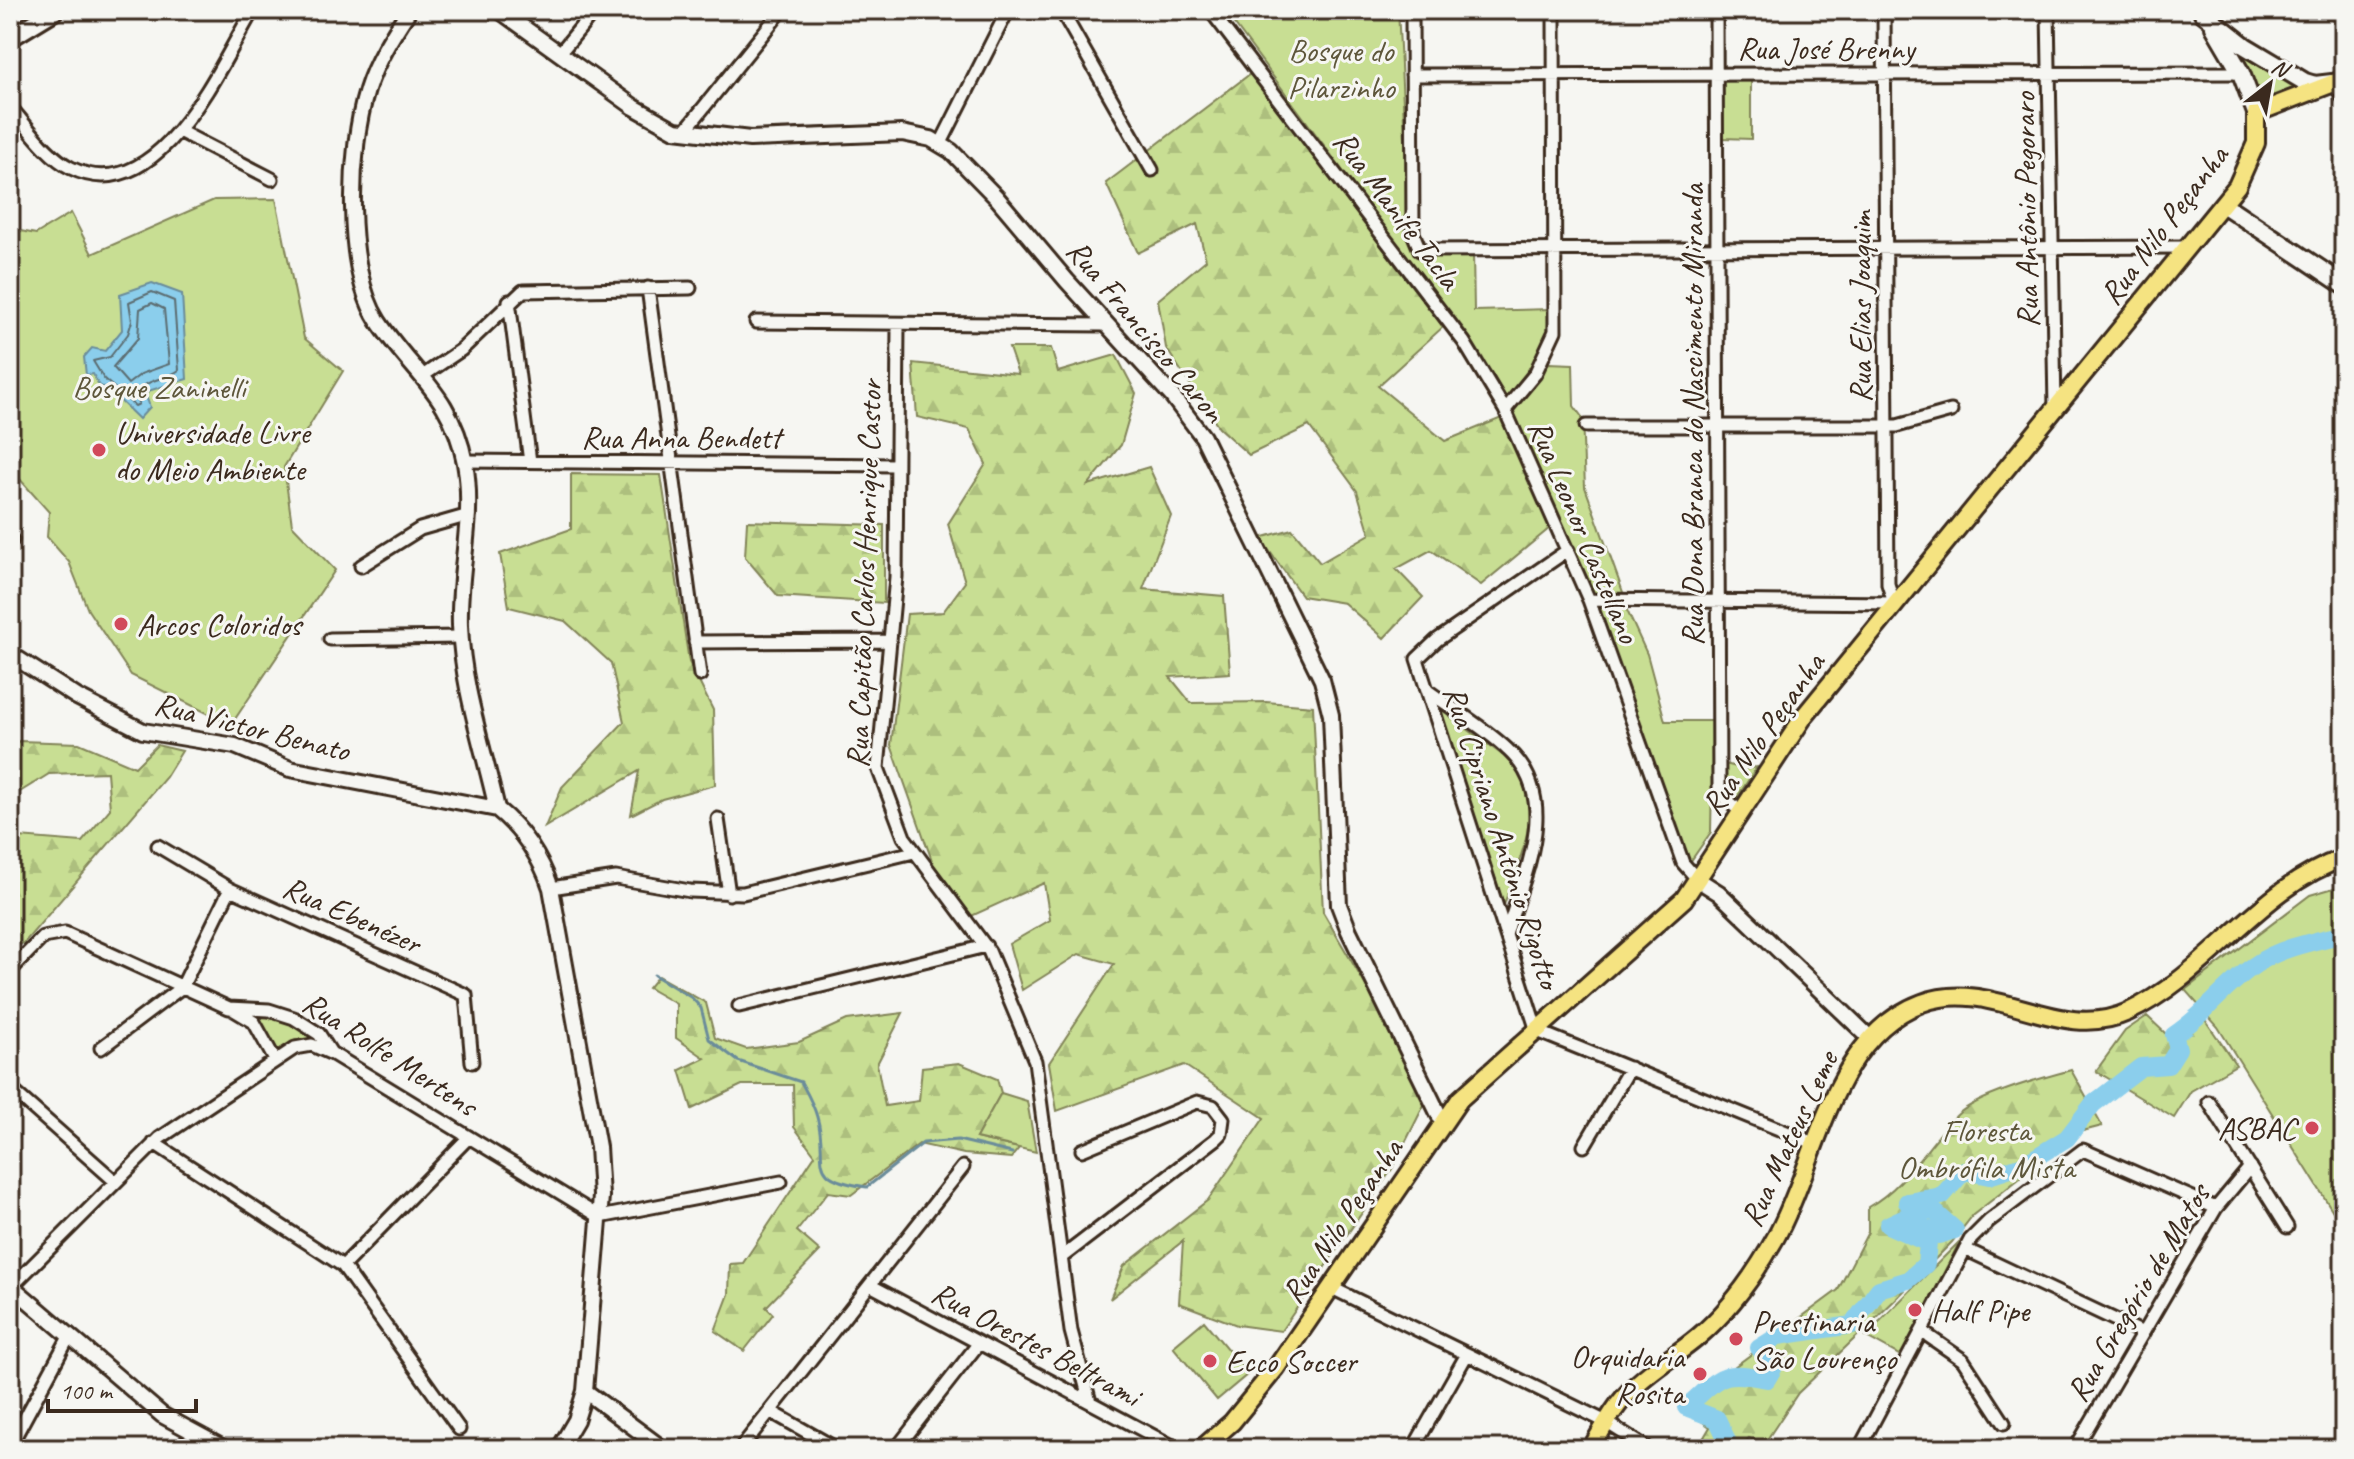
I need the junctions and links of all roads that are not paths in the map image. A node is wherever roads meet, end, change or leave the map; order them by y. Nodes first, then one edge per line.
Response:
1 (56, 10) edge
2 (253, 10) edge
3 (409, 10) edge
4 (499, 10) edge
5 (595, 10) edge
6 (782, 10) edge
7 (1008, 10) edge
8 (1061, 10) edge
9 (1210, 10) edge
10 (1412, 10) edge
11 (1554, 10) edge
12 (1716, 10) edge
13 (1884, 10) edge
14 (2048, 10) edge
15 (2202, 12) edge
16 (10, 38) edge
17 (559, 54) junction
18 (2241, 73) junction
19 (1716, 74) junction
20 (1885, 74) junction
21 (2049, 74) junction
22 (1412, 75) junction
23 (1555, 75) junction
24 (2339, 81) edge
25 (2344, 99) edge
26 (10, 107) edge
27 (2256, 113) junction
28 (179, 131) junction
29 (684, 132) junction
30 (941, 143) junction
31 (1152, 170) dead end
32 (272, 179) dead end
33 (2223, 204) junction
34 (2189, 247) junction
35 (1886, 248) junction
36 (2052, 248) junction
37 (1555, 249) junction
38 (1717, 249) junction
39 (2344, 285) edge
40 (648, 288) junction
41 (690, 288) dead end
42 (509, 301) junction
43 (756, 322) dead end
44 (1106, 325) junction
45 (898, 326) junction
46 (424, 375) junction
47 (2055, 409) junction
48 (1505, 410) junction
49 (1951, 411) dead end
50 (1887, 424) junction
51 (1718, 425) junction
52 (1586, 426) dead end
53 (465, 461) junction
54 (530, 462) junction
55 (671, 463) junction
56 (896, 465) junction
57 (469, 515) junction
58 (1568, 550) junction
59 (361, 566) dead end
60 (1589, 600) junction
61 (1894, 603) junction
62 (1719, 604) junction
63 (460, 637) junction
64 (330, 639) dead end
65 (890, 641) junction
66 (695, 642) junction
67 (10, 654) edge
68 (700, 675) dead end
69 (1427, 691) junction
70 (497, 809) junction
71 (1740, 811) junction
72 (718, 819) dead end
73 (158, 846) dead end
74 (914, 852) junction
75 (2344, 858) edge
76 (1697, 879) junction
77 (551, 888) junction
78 (230, 889) junction
79 (729, 894) junction
80 (1506, 935) junction
81 (986, 946) junction
82 (10, 971) edge
83 (182, 987) junction
84 (739, 1006) dead end
85 (229, 1008) junction
86 (1537, 1031) junction
87 (1870, 1038) junction
88 (101, 1048) dead end
89 (331, 1053) junction
90 (275, 1060) junction
91 (472, 1062) dead end
92 (1630, 1068) junction
93 (10, 1088) edge
94 (2209, 1102) dead end
95 (1442, 1121) junction
96 (469, 1137) junction
97 (154, 1143) junction
98 (1816, 1144) junction
99 (1584, 1146) dead end
100 (1082, 1150) dead end
101 (963, 1167) dead end
102 (2250, 1167) junction
103 (116, 1182) junction
104 (781, 1182) dead end
105 (2216, 1208) junction
106 (600, 1217) junction
107 (2287, 1227) dead end
108 (1965, 1249) junction
109 (1062, 1257) junction
110 (343, 1266) junction
111 (870, 1285) junction
112 (11, 1286) edge
113 (1332, 1288) junction
114 (1924, 1333) junction
115 (2143, 1333) junction
116 (70, 1335) junction
117 (979, 1343) junction
118 (1466, 1356) junction
119 (585, 1391) junction
120 (1090, 1402) junction
121 (770, 1411) junction
122 (1606, 1422) junction
123 (2004, 1423) dead end
124 (459, 1429) dead end
125 (13, 1431) edge
126 (201, 1444) edge
127 (10, 1446) edge
128 (225, 1449) edge
129 (559, 1449) edge
130 (663, 1449) edge
131 (740, 1449) edge
132 (837, 1449) edge
133 (896, 1449) edge
134 (1178, 1449) edge
135 (1201, 1449) edge
136 (1413, 1449) edge
137 (1591, 1449) edge
138 (1649, 1449) edge
139 (1859, 1449) edge
140 (2075, 1449) edge

1 - 16 main road
2 - 28 street
3 - 46 street
4 - 17 street, Rua Francisco Caron
5 - 17 street
6 - 29 street
7 - 30 street
8 - 31 street
9 - 48 street, Rua Manife Tacla
10 - 22 street
11 - 23 street, Rua Leonor Castellano
12 - 19 street, Rua Dona Branca do Nascimento Miranda
13 - 20 street, Rua Elias Joaquim
14 - 21 street, Rua Antônio Pegoraro
15 - 18 main road, Rua Nilo Peçanha
15 - 24 main road
17 - 29 street, Rua Francisco Caron
18 - 21 street, Rua José Brenny
18 - 27 main road, Rua Nilo Peçanha
19 - 20 street, Rua José Brenny
19 - 23 street, Rua José Brenny
19 - 38 street, Rua Dona Branca do Nascimento Miranda
20 - 21 street, Rua José Brenny
20 - 35 street, Rua Elias Joaquim
21 - 36 street, Rua Antônio Pegoraro
22 - 23 street, Rua José Brenny
22 - 37 street
23 - 37 street, Rua Leonor Castellano
24 - 25 street
24 - 27 main road
26 - 28 street
27 - 33 main road, Rua Nilo Peçanha
28 - 32 street
29 - 30 street, Rua Francisco Caron
30 - 44 street, Rua Francisco Caron
33 - 34 main road, Rua Nilo Peçanha
33 - 39 main road
34 - 36 street
34 - 47 main road, Rua Nilo Peçanha
35 - 36 street
35 - 38 street
35 - 50 street, Rua Elias Joaquim
36 - 47 street, Rua Antônio Pegoraro
37 - 38 street
37 - 48 street, Rua Leonor Castellano
38 - 51 street, Rua Dona Branca do Nascimento Miranda
40 - 41 street
40 - 42 street
40 - 55 street
42 - 46 street
42 - 54 street
43 - 45 street
44 - 45 street
44 - 95 street, Rua Francisco Caron
45 - 56 street, Rua Capitão Carlos Henrique Castor
46 - 53 street
47 - 61 main road, Rua Nilo Peçanha
48 - 58 street, Rua Leonor Castellano
49 - 50 street
50 - 51 street
50 - 61 street, Rua Elias Joaquim
51 - 52 street
51 - 62 street, Rua Dona Branca do Nascimento Miranda
53 - 54 street, Rua Anna Bendett
53 - 57 street
54 - 55 street, Rua Anna Bendett
55 - 56 street, Rua Anna Bendett
55 - 66 street
56 - 65 street, Rua Capitão Carlos Henrique Castor
57 - 59 street
57 - 63 street
58 - 60 street, Rua Leonor Castellano
58 - 69 street, Rua Cipriano Antônio Rigotto
60 - 62 street
60 - 76 street, Rua Leonor Castellano
61 - 62 street
61 - 71 main road, Rua Nilo Peçanha
62 - 71 street, Rua Dona Branca do Nascimento Miranda
63 - 64 street
63 - 70 street
65 - 66 street
65 - 74 street, Rua Capitão Carlos Henrique Castor
66 - 68 street
67 - 70 street, Rua Victor Benato
69 - 80 street, Rua Cipriano Antônio Rigotto
69 - 80 street
70 - 77 street
71 - 76 main road, Rua Nilo Peçanha
72 - 79 street
73 - 78 street, Rua Ebenézer
74 - 79 street
74 - 81 street, Rua Capitão Carlos Henrique Castor
75 - 87 main road, Rua Mateus Leme
76 - 86 main road, Rua Nilo Peçanha
76 - 87 street
77 - 79 street
77 - 106 street
78 - 83 street
78 - 91 street, Rua Ebenézer
80 - 86 street, Rua Cipriano Antônio Rigotto
81 - 84 street
81 - 109 street, Rua Capitão Carlos Henrique Castor
82 - 83 street, Rua Rolfe Mertens
83 - 85 street, Rua Rolfe Mertens
83 - 88 street
85 - 89 street, Rua Rolfe Mertens
85 - 90 street
86 - 92 street
86 - 95 main road, Rua Nilo Peçanha
87 - 98 main road, Rua Mateus Leme
89 - 90 street
89 - 96 street, Rua Rolfe Mertens
90 - 97 street
92 - 98 street
92 - 99 street
93 - 103 street
94 - 102 street
95 - 113 main road, Rua Nilo Peçanha
96 - 106 street, Rua Rolfe Mertens
96 - 110 street
97 - 103 street
97 - 110 street
98 - 122 main road, Rua Mateus Leme
100 - 109 street
101 - 111 street
102 - 105 street, Rua Gregório de Matos
102 - 107 street
103 - 112 street
104 - 106 street
105 - 108 street
105 - 115 street, Rua Gregório de Matos
106 - 119 street
108 - 114 street
108 - 115 street
109 - 120 street, Rua Capitão Carlos Henrique Castor
110 - 124 street
111 - 117 street, Rua Orestes Beltrami
111 - 121 street
112 - 116 street
113 - 118 street
113 - 135 main road, Rua Nilo Peçanha
114 - 123 street
114 - 139 street
115 - 140 street, Rua Gregório de Matos
116 - 125 street
116 - 126 street
117 - 120 street, Rua Orestes Beltrami
117 - 133 street
118 - 122 street
118 - 136 street
119 - 129 street
119 - 130 street
120 - 134 street, Rua Orestes Beltrami
121 - 131 street
121 - 132 street
122 - 137 main road, Rua Mateus Leme
122 - 138 street
125 - 127 street
126 - 128 street

